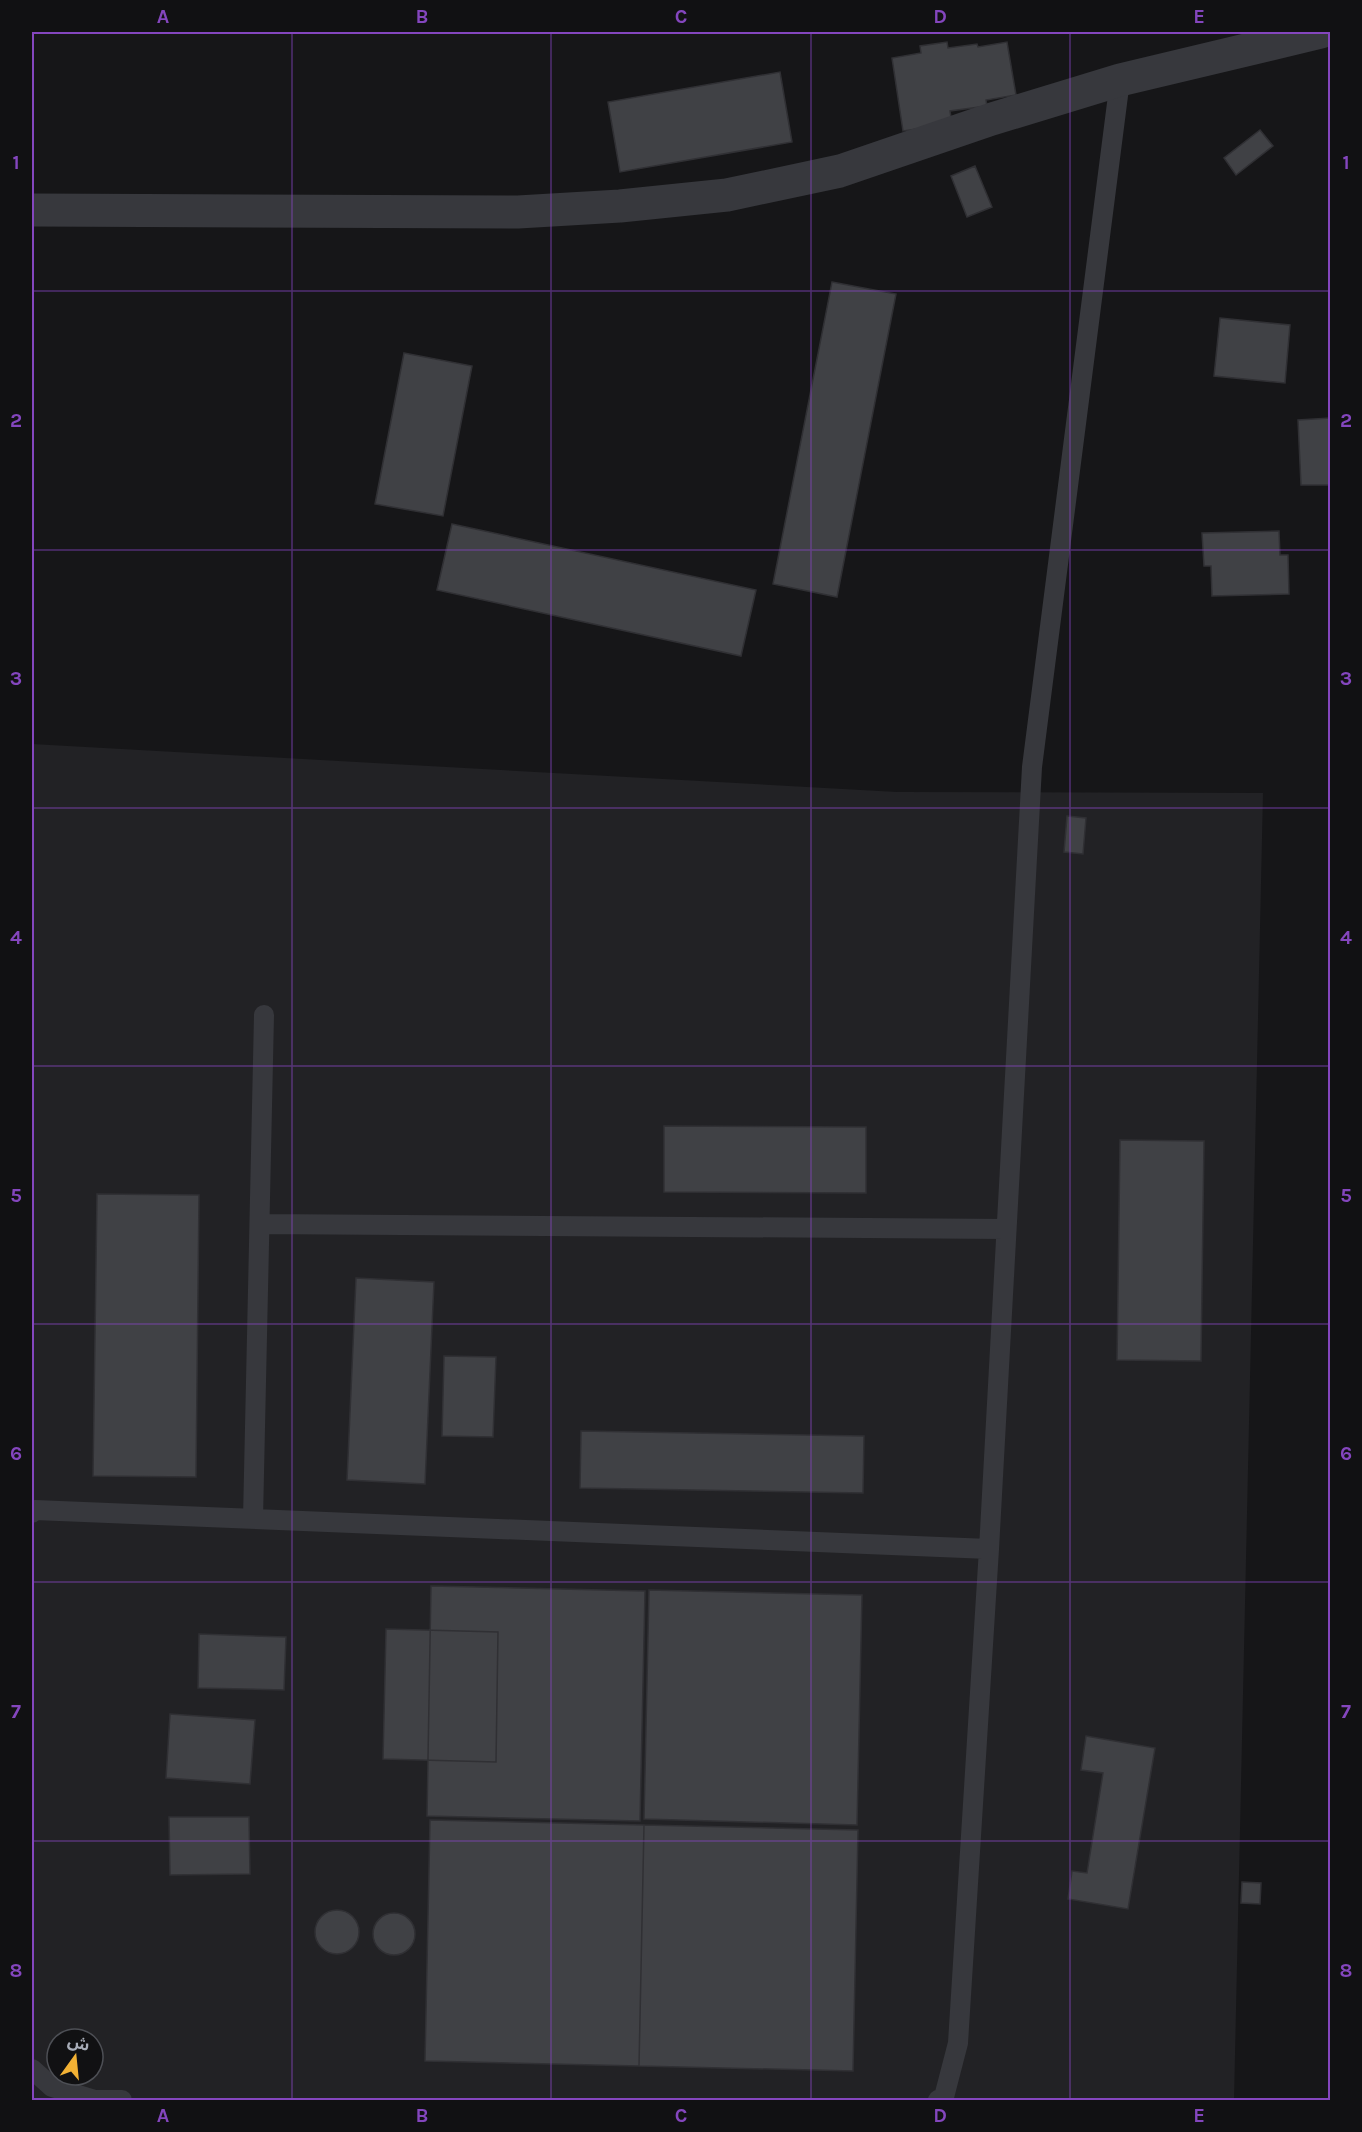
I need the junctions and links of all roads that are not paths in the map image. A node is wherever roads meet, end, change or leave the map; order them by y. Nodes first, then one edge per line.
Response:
1 (1321, 32) edge
2 (1221, 43) edge
3 (1120, 80) junction
4 (32, 210) edge
5 (264, 1015) dead end
6 (260, 1224) junction
7 (1006, 1229) junction
8 (32, 1513) edge
9 (253, 1519) junction
10 (989, 1549) junction
11 (32, 2069) edge
12 (122, 2100) edge
13 (938, 2100) edge

1 - 2 street
2 - 3 street
3 - 4 street
3 - 7 lane
5 - 6 lane
6 - 7 lane
6 - 9 lane
7 - 10 lane
8 - 9 lane
9 - 10 lane
10 - 13 lane
11 - 12 lane

